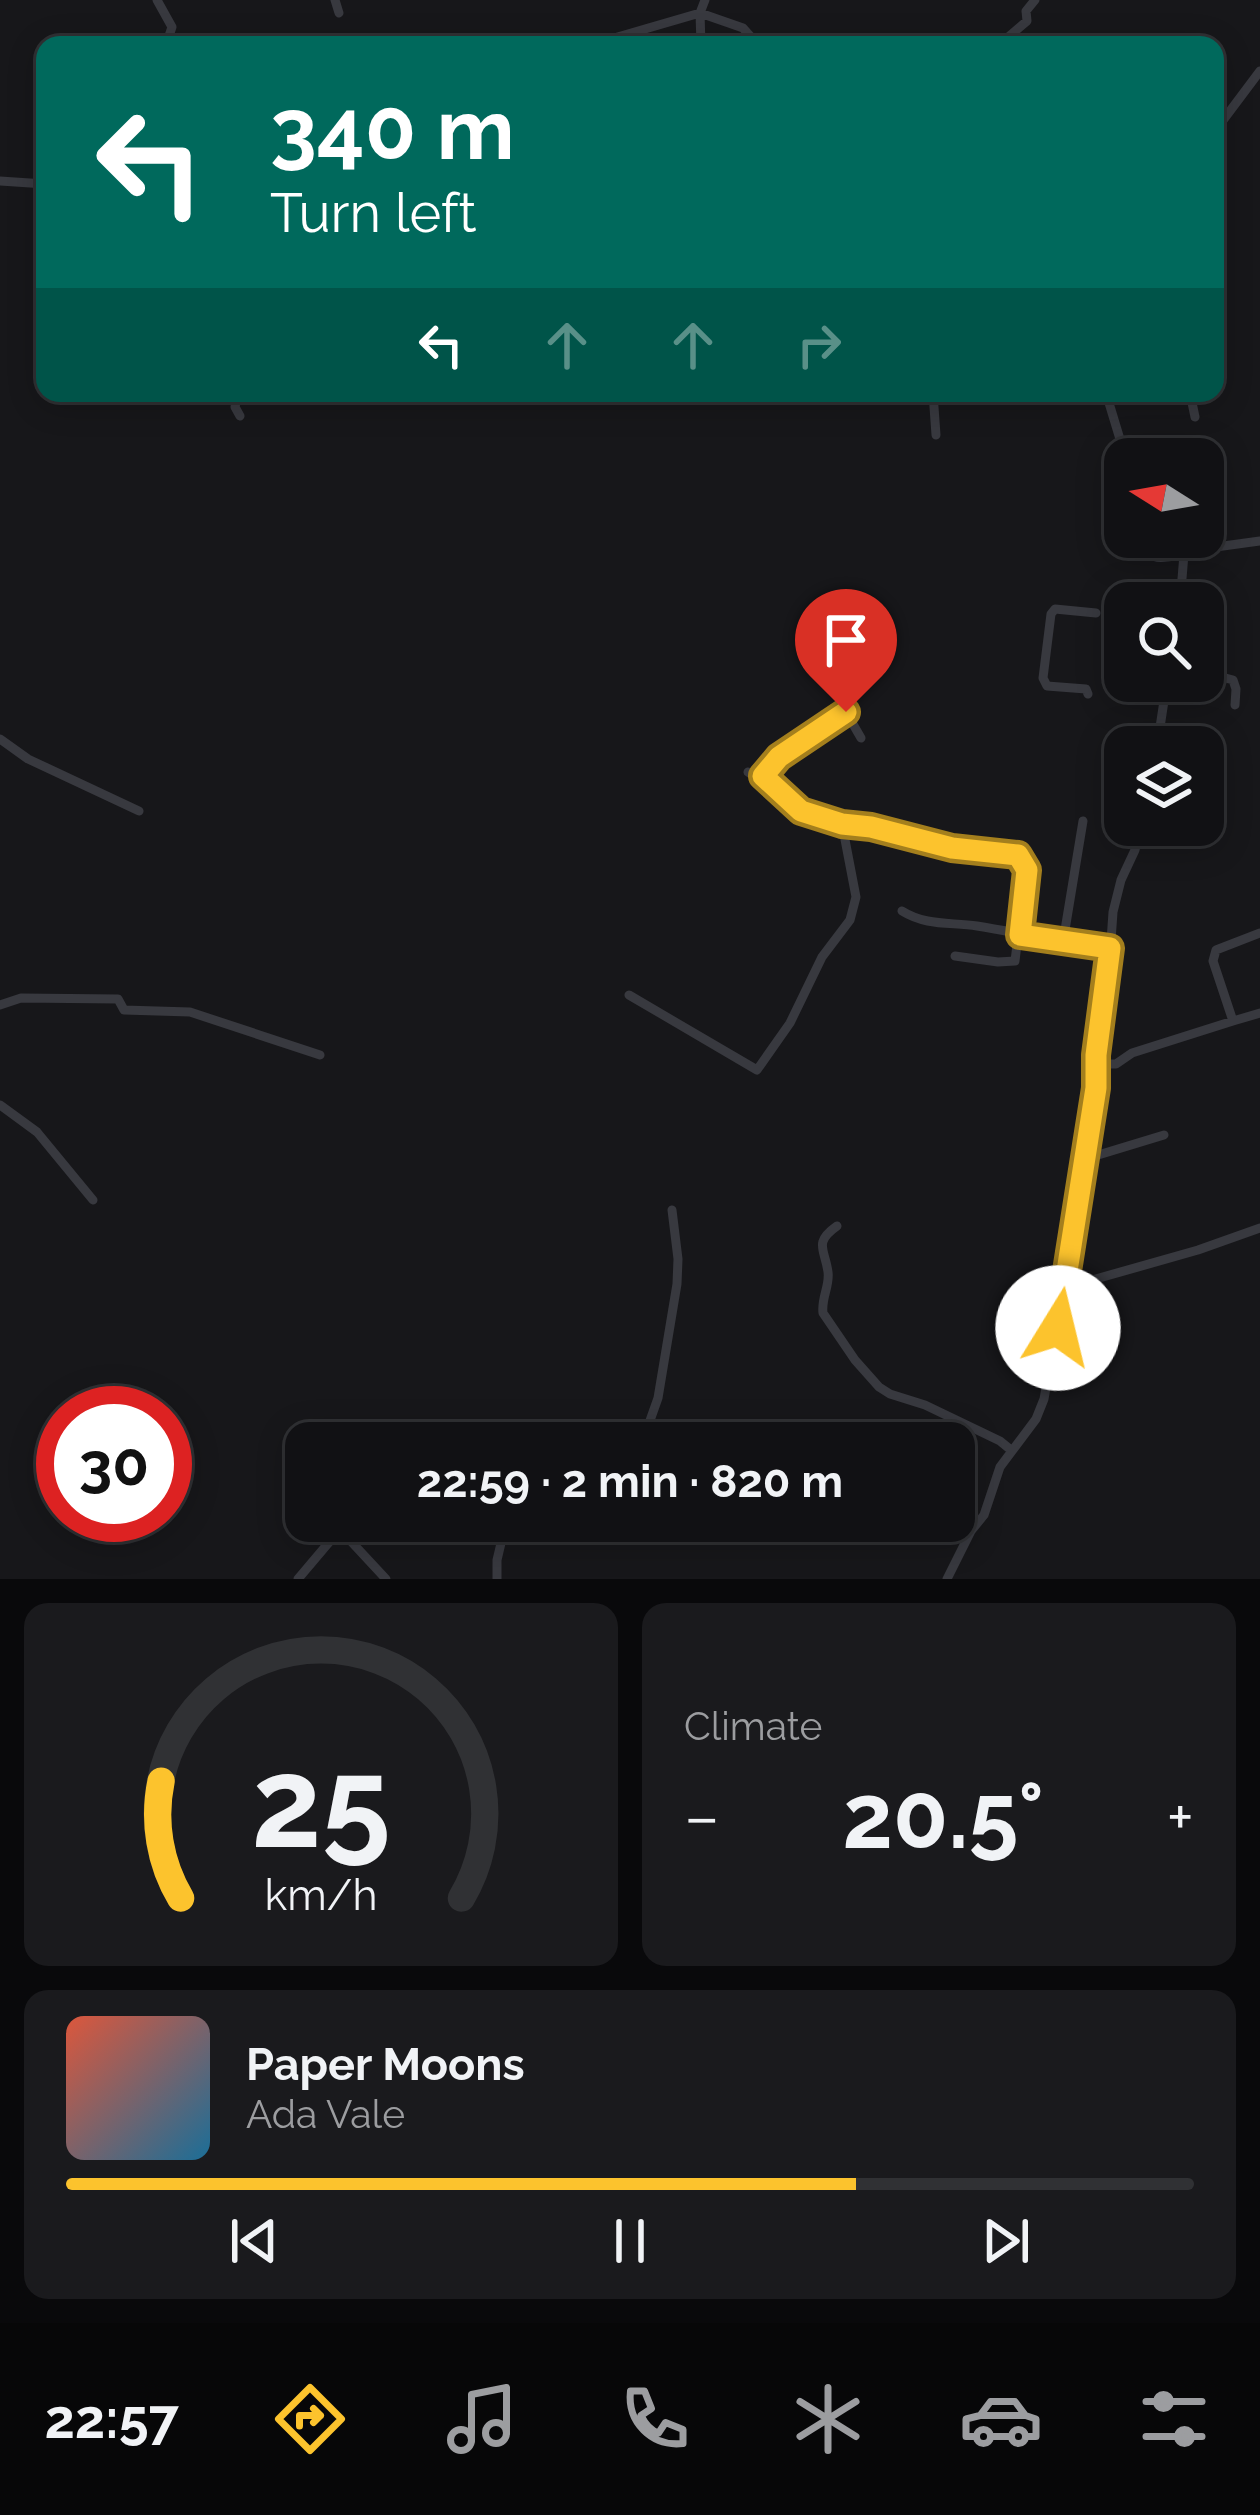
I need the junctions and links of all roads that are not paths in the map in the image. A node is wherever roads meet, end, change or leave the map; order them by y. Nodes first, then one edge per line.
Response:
1 (157, 0) edge
2 (335, 0) edge
3 (705, 0) edge
4 (1035, 0) edge
5 (339, 13) dead end
6 (700, 13) junction
7 (169, 36) edge
8 (621, 36) edge
9 (700, 36) edge
10 (750, 36) edge
11 (1009, 36) edge
12 (1260, 71) edge
13 (1224, 119) edge
14 (0, 181) edge
15 (36, 183) edge
16 (236, 402) edge
17 (934, 402) edge
18 (1109, 402) edge
19 (1192, 402) edge
20 (240, 416) dead end
21 (1195, 418) dead end
22 (936, 435) dead end
23 (1120, 438) edge
24 (1260, 541) edge
25 (1224, 547) edge
26 (1096, 613) dead end
27 (1224, 678) edge
28 (1088, 694) dead end
29 (1234, 705) dead end
30 (861, 738) dead end
31 (0, 739) edge
32 (748, 772) dead end
33 (763, 776) junction
34 (139, 811) dead end
35 (1084, 821) dead end
36 (842, 824) junction
37 (1136, 846) edge
38 (902, 911) dead end
39 (1260, 933) edge
40 (1020, 935) junction
41 (1064, 942) junction
42 (1110, 948) junction
43 (955, 956) dead end
44 (629, 995) dead end
45 (0, 1005) edge
46 (1260, 1013) edge
47 (1233, 1021) junction
48 (320, 1055) dead end
49 (1096, 1064) junction
50 (0, 1105) edge
51 (1164, 1135) dead end
52 (1085, 1160) junction
53 (93, 1200) dead end
54 (672, 1210) dead end
55 (837, 1226) dead end
56 (1260, 1228) edge
57 (1064, 1288) junction
58 (649, 1422) edge
59 (1011, 1450) junction
60 (501, 1542) edge
61 (298, 1579) edge
62 (386, 1579) edge
63 (497, 1579) edge
64 (947, 1579) edge

1 - 7 street
2 - 5 street
3 - 6 street
4 - 11 street
6 - 8 street
6 - 9 street
6 - 10 street
12 - 13 street
14 - 15 street
16 - 20 street
17 - 22 street
18 - 23 street
19 - 21 street
24 - 25 street
26 - 28 street
27 - 29 street
30 - 33 street
31 - 34 street
32 - 33 street
33 - 36 street
35 - 41 street
36 - 40 street
36 - 44 street
37 - 42 street
38 - 40 street
39 - 47 street
40 - 41 street
40 - 43 street
41 - 42 street
42 - 49 street
45 - 48 street
46 - 47 street
47 - 49 street
49 - 52 street
50 - 53 street
51 - 52 street
52 - 57 street
54 - 58 street
55 - 59 street
56 - 57 street
57 - 59 street
59 - 64 street
60 - 63 street
61 - 62 street

